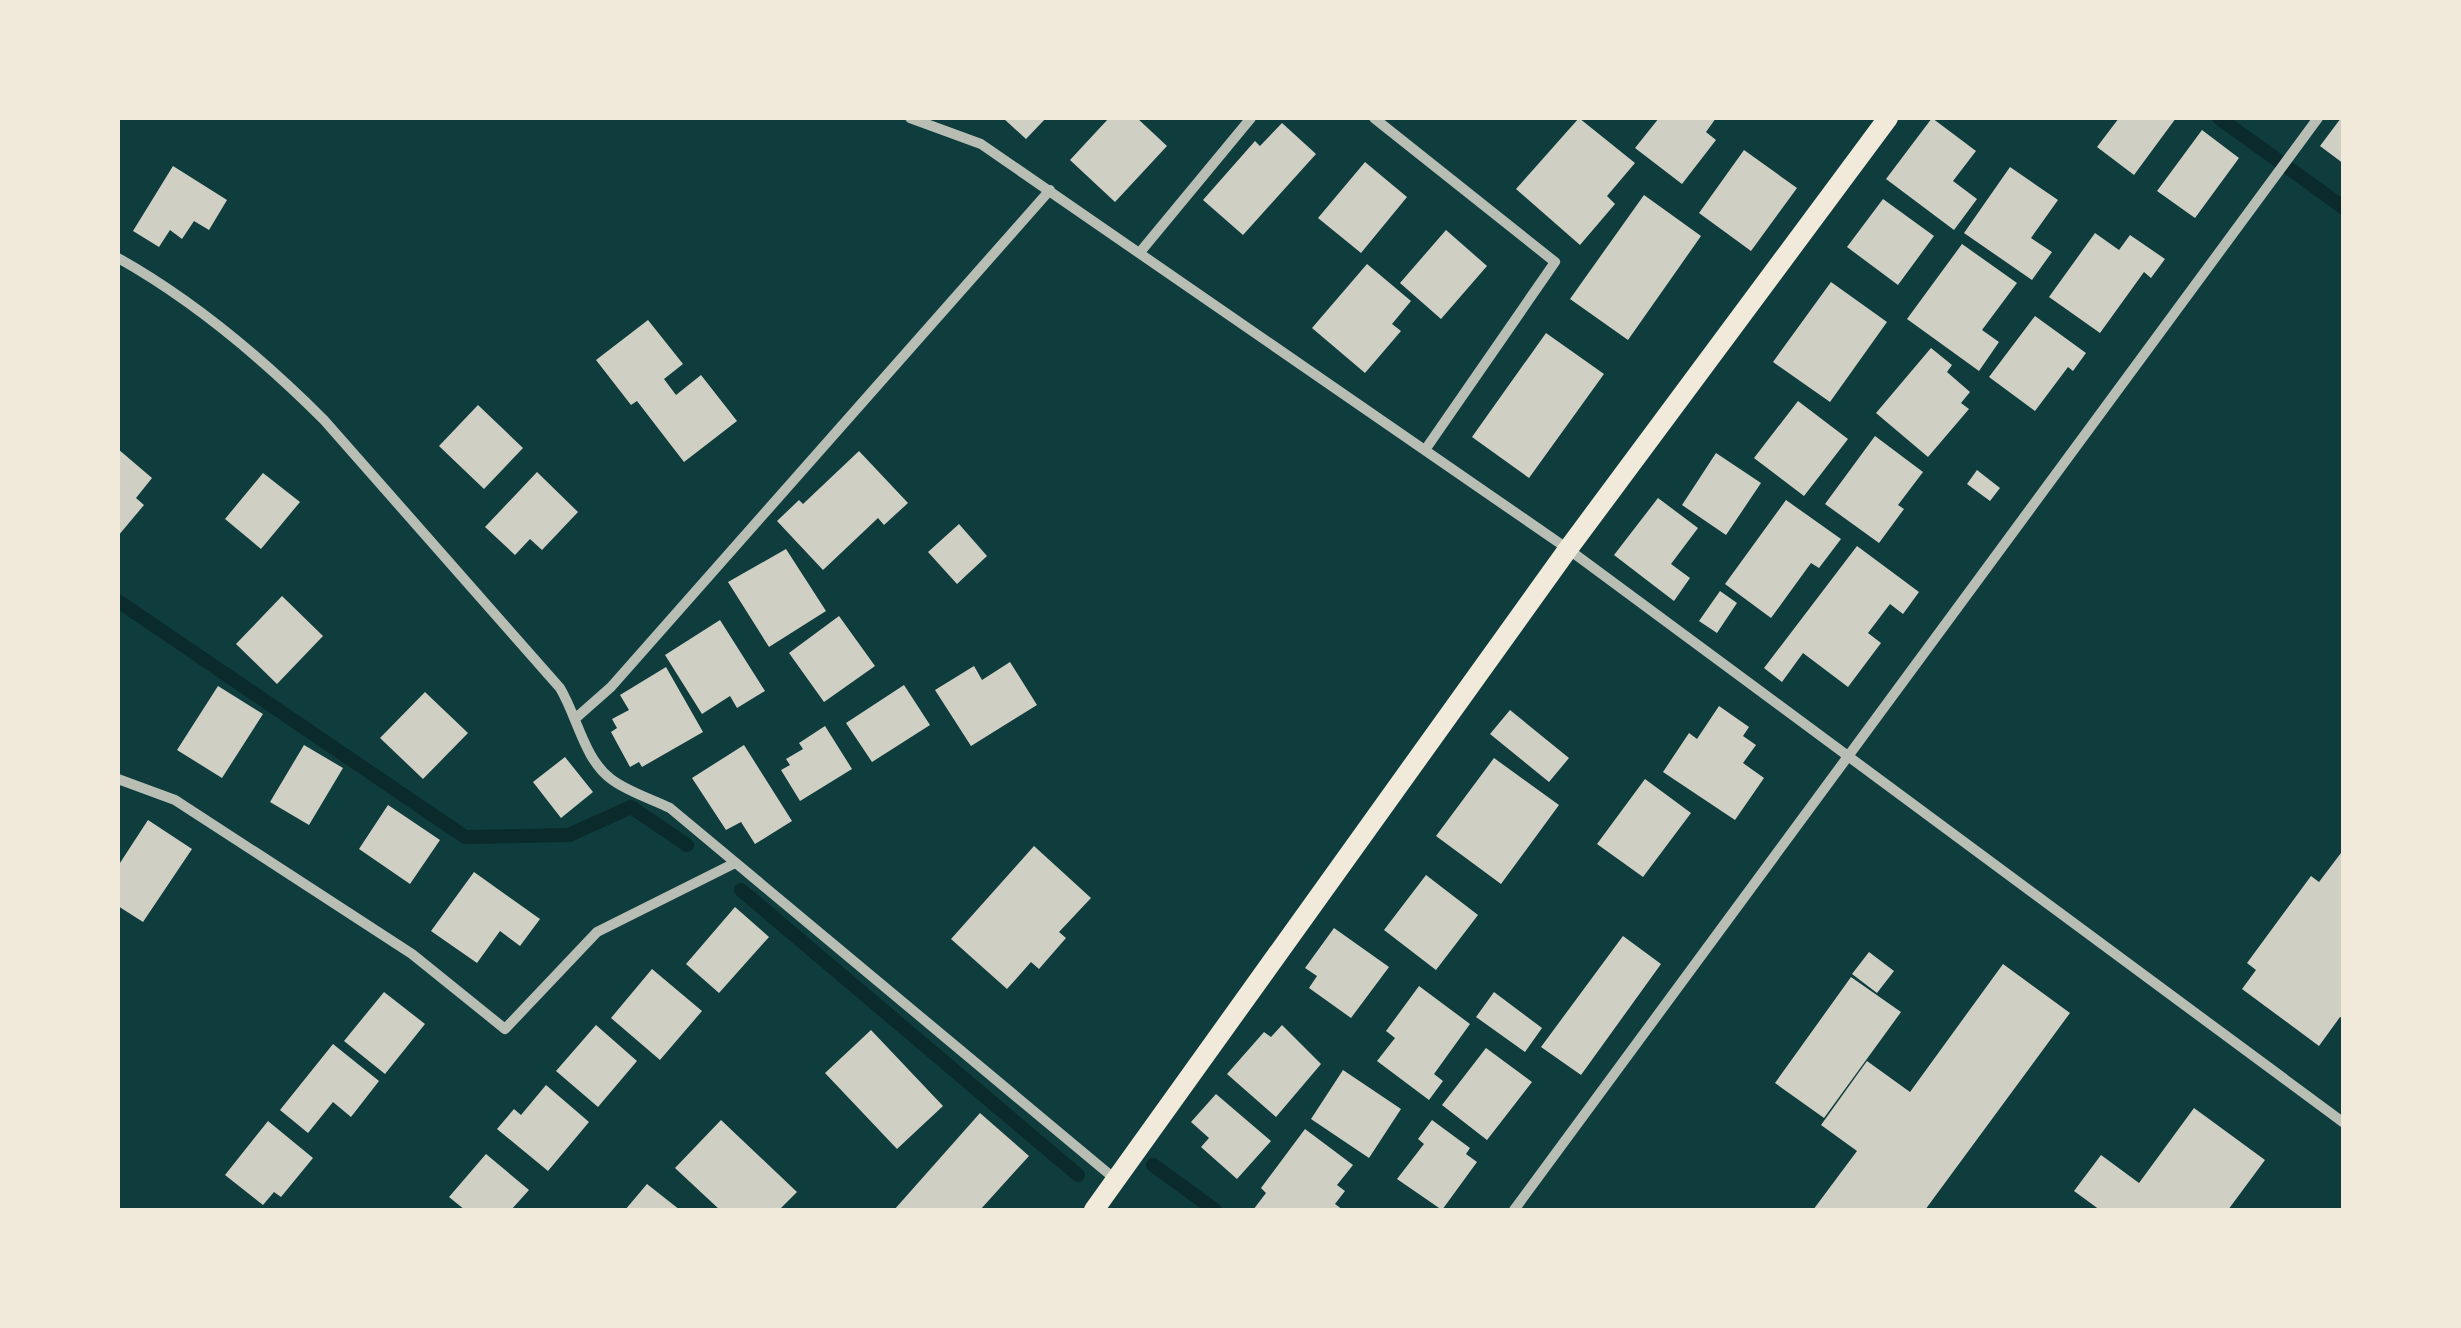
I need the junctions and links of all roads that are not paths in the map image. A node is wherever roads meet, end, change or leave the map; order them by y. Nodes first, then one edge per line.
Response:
1 (910, 118) edge
2 (1251, 118) edge
3 (1374, 118) edge
4 (1888, 118) edge
5 (2318, 118) edge
6 (1050, 190) junction
7 (1141, 251) junction
8 (118, 258) edge
9 (1425, 450) junction
10 (1568, 549) junction
11 (577, 717) junction
12 (1847, 758) junction
13 (118, 780) edge
14 (734, 863) junction
15 (2344, 1123) edge
16 (1115, 1179) junction
17 (1094, 1210) edge
18 (1514, 1210) edge

1 - 6 street
2 - 7 street
3 - 9 street
4 - 10 main road
5 - 12 street
6 - 7 street
6 - 11 street
7 - 9 street
8 - 11 street
9 - 10 street
10 - 12 street
10 - 16 main road
11 - 14 street
12 - 15 street
12 - 18 street
13 - 14 street
14 - 16 street
16 - 17 main road

